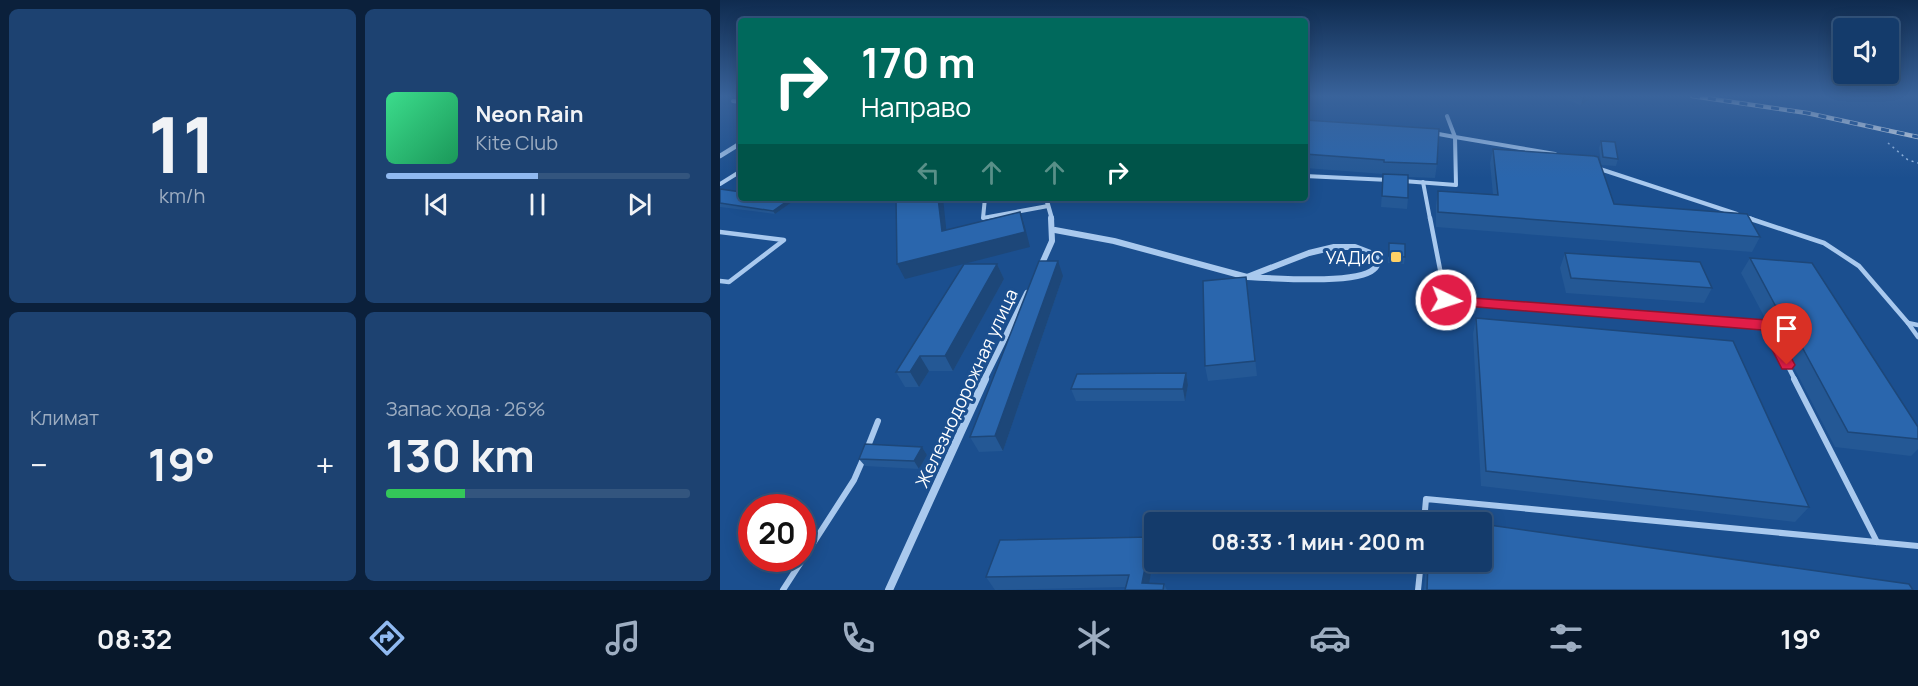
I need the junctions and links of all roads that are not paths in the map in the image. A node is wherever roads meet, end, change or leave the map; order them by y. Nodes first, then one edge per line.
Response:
1 (1450, 124) edge
2 (1424, 131) edge
3 (1455, 137) junction
4 (738, 145) edge
5 (720, 156) edge
6 (1566, 157) edge
7 (1588, 165) edge
8 (738, 173) edge
9 (1308, 176) edge
10 (1423, 182) junction
11 (720, 184) edge
12 (985, 201) edge
13 (1047, 201) edge
14 (1048, 206) junction
15 (1055, 230) junction
16 (720, 232) edge
17 (1246, 277) junction
18 (1035, 278) edge
19 (720, 281) edge
20 (1030, 288) edge
21 (1908, 323) junction
22 (1918, 325) edge
23 (1918, 337) edge
24 (878, 421) dead end
25 (1425, 512) edge
26 (1877, 542) junction
27 (1918, 546) edge
28 (1420, 572) edge
29 (783, 590) edge
30 (889, 590) edge
31 (1418, 590) edge

1 - 3 lane
2 - 3 lane
3 - 6 lane
3 - 10 lane
4 - 5 street
7 - 21 lane
8 - 11 lane
9 - 10 lane
10 - 26 lane
12 - 14 lane
13 - 14 street
14 - 15 street
15 - 17 street
15 - 18 street, Железнодорожная улица
16 - 19 lane
17 - 17 street
20 - 30 street, Железнодорожная улица
21 - 22 lane
21 - 23 lane
24 - 29 lane
25 - 26 lane
26 - 27 lane
28 - 31 lane

